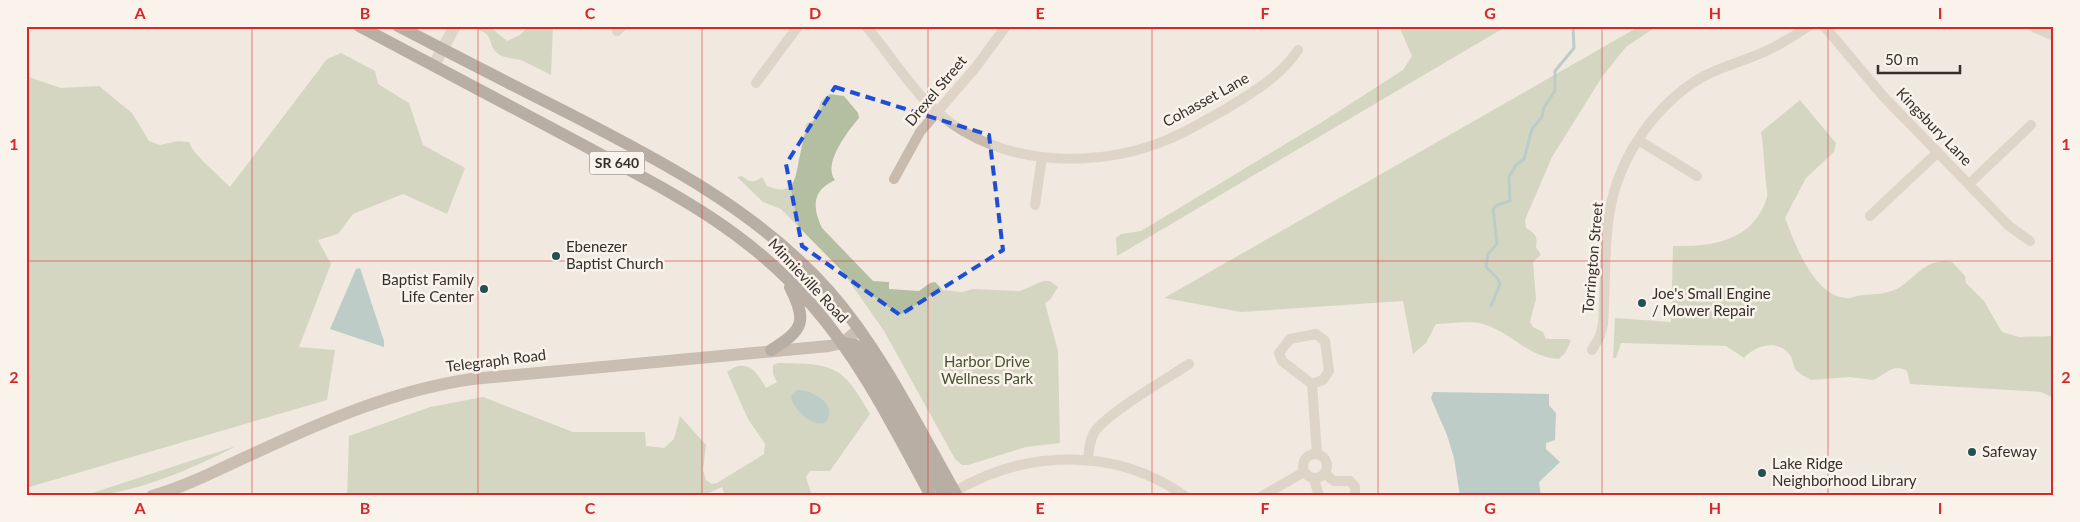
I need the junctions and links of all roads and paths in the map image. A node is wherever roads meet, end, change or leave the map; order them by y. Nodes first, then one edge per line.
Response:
1 (359, 26) edge
2 (398, 26) edge
3 (455, 26) edge
4 (798, 26) edge
5 (866, 26) edge
6 (1006, 26) edge
7 (1809, 26) edge
8 (1824, 26) edge
9 (2034, 26) edge
10 (2054, 35) edge
11 (442, 49) junction
12 (1298, 50) dead end
13 (434, 65) junction
14 (756, 84) dead end
15 (936, 112) junction
16 (2031, 125) dead end
17 (1638, 140) junction
18 (1938, 152) junction
19 (1042, 157) junction
20 (1697, 176) dead end
21 (894, 179) dead end
22 (1969, 184) junction
23 (1035, 205) dead end
24 (1870, 216) dead end
25 (2030, 241) dead end
26 (783, 274) junction
27 (859, 328) junction
28 (843, 342) junction
29 (772, 350) junction
30 (1592, 350) dead end
31 (1189, 364) dead end
32 (1312, 384) junction
33 (1317, 454) junction
34 (1088, 460) junction
35 (1304, 472) junction
36 (1324, 474) junction
37 (1314, 479) junction
38 (952, 495) edge
39 (152, 496) edge
40 (931, 496) edge
41 (1185, 496) edge
42 (1262, 496) edge
43 (1320, 496) edge
44 (1355, 496) edge

1 - 13 main road, Minnieville Road / SR 640
2 - 11 main road, Minnieville Road / SR 640
3 - 11 street
4 - 14 street
5 - 15 street, Cohasset Lane
6 - 15 street, Drexel Street
7 - 17 street, Torrington Street
8 - 18 street, Kingsbury Lane
9 - 10 street
11 - 13 street
11 - 27 main road, Minnieville Road / SR 640
12 - 19 street, Cohasset Lane
13 - 26 main road, Minnieville Road / SR 640
15 - 19 street, Cohasset Lane
15 - 21 street, Drexel Street
16 - 22 street
17 - 20 street
17 - 30 street, Torrington Street
18 - 22 street, Kingsbury Lane
18 - 24 street
19 - 23 street
22 - 25 street, Kingsbury Lane
26 - 28 main road, Minnieville Road / SR 640
26 - 29 main road
27 - 28 main road
27 - 38 main road, Minnieville Road / SR 640
28 - 29 main road, Telegraph Road
28 - 38 main road
28 - 40 main road, Minnieville Road / SR 640
29 - 39 main road, Telegraph Road
31 - 34 street
32 - 32 street
32 - 33 street
33 - 35 street
33 - 36 street
34 - 38 street
34 - 41 street
35 - 37 street
35 - 42 street
36 - 37 street
36 - 44 street
37 - 43 street

